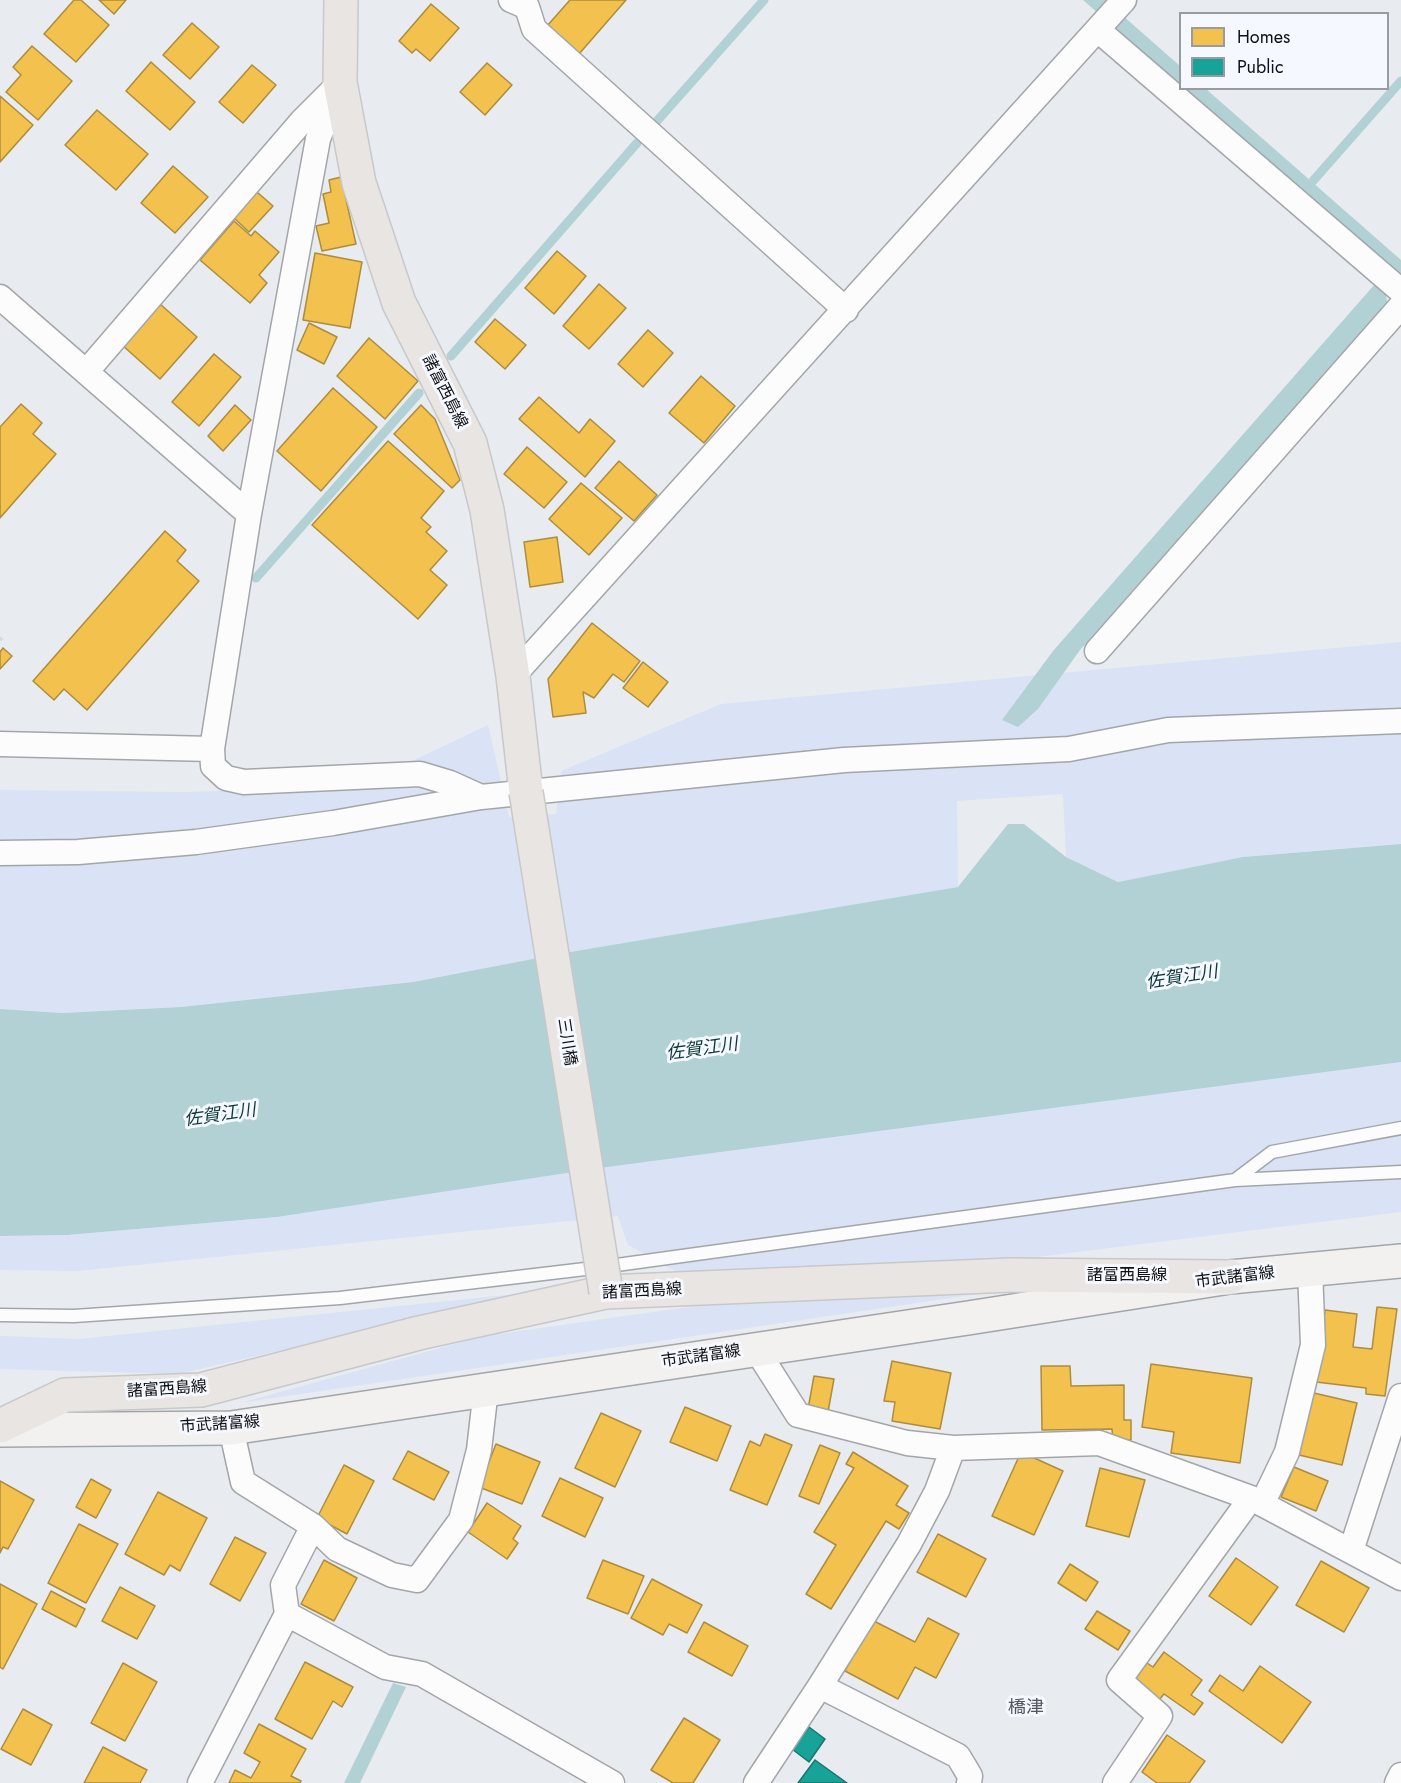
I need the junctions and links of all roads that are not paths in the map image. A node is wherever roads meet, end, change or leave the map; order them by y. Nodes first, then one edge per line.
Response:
1 (342, 0) edge
2 (526, 2) edge
3 (1123, 2) edge
4 (1101, 27) junction
5 (340, 82) junction
6 (1394, 289) edge
7 (0, 297) edge
8 (846, 310) junction
9 (86, 372) junction
10 (249, 514) junction
11 (1098, 651) dead end
12 (513, 676) junction
13 (1401, 721) edge
14 (0, 744) edge
15 (212, 749) junction
16 (525, 792) junction
17 (481, 797) junction
18 (0, 853) edge
19 (1401, 1128) edge
20 (1401, 1172) edge
21 (1235, 1180) junction
22 (1401, 1261) edge
23 (1310, 1270) junction
24 (1230, 1277) junction
25 (604, 1279) junction
26 (0, 1315) edge
27 (756, 1349) junction
28 (486, 1389) junction
29 (1401, 1396) edge
30 (0, 1428) edge
31 (231, 1428) junction
32 (953, 1448) junction
33 (1257, 1501) junction
34 (313, 1526) junction
35 (1351, 1551) junction
36 (1401, 1578) edge
37 (287, 1614) junction
38 (820, 1686) junction
39 (1401, 1775) edge
40 (200, 1783) edge
41 (612, 1783) edge
42 (756, 1783) edge
43 (969, 1783) edge
44 (1114, 1783) edge
45 (1397, 1783) edge

1 - 5 main road, 諸富西島線
2 - 8 street
3 - 4 street
4 - 6 street
4 - 8 street
5 - 9 street
5 - 10 street
5 - 12 main road, 諸富西島線
6 - 11 street
7 - 9 street
8 - 12 street
9 - 10 street
10 - 15 street
12 - 16 main road, 諸富西島線
13 - 16 street
14 - 15 street
15 - 17 street
16 - 17 street
16 - 25 main road, 三川橋, bridge
17 - 18 street
19 - 21 lane
20 - 21 lane
21 - 25 lane
22 - 23 main road, 市武諸富線
23 - 24 main road, 市武諸富線
23 - 33 street
24 - 25 main road, 諸富西島線
24 - 27 main road, 市武諸富線
25 - 26 lane
25 - 30 main road, 諸富西島線
27 - 28 main road, 市武諸富線
27 - 32 street
28 - 31 main road, 市武諸富線
28 - 34 street
29 - 35 street
30 - 31 main road, 市武諸富線
31 - 34 street
32 - 33 street
32 - 38 street
33 - 35 street
33 - 44 street
34 - 37 street
35 - 36 street
37 - 40 street
37 - 41 street
38 - 42 street
38 - 43 street
39 - 45 street

